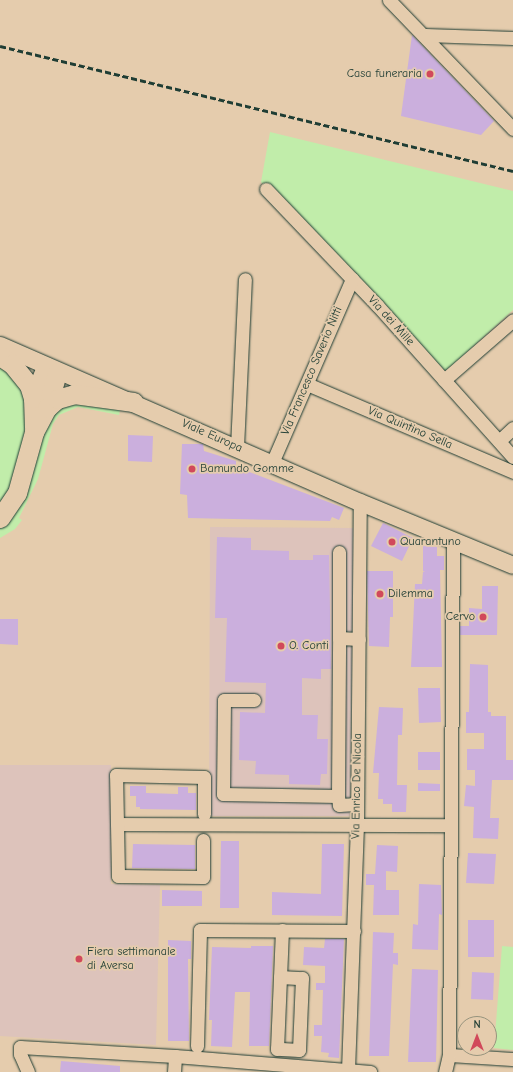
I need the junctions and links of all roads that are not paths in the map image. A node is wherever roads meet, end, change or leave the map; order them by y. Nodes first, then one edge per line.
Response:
1 (389, 0) edge
2 (425, 35) junction
3 (513, 38) edge
4 (513, 129) edge
5 (266, 188) dead end
6 (245, 279) dead end
7 (352, 279) junction
8 (513, 320) edge
9 (0, 345) edge
10 (0, 356) edge
11 (52, 369) junction
12 (444, 380) junction
13 (307, 384) junction
14 (133, 402) junction
15 (40, 403) junction
16 (513, 428) edge
17 (499, 441) junction
18 (237, 447) junction
19 (513, 457) edge
20 (272, 463) junction
21 (513, 472) edge
22 (360, 502) junction
23 (0, 518) edge
24 (453, 539) junction
25 (338, 552) dead end
26 (513, 565) edge
27 (339, 638) junction
28 (360, 639) junction
29 (254, 700) dead end
30 (338, 796) junction
31 (357, 804) junction
32 (204, 814) dead end
33 (117, 824) junction
34 (357, 825) junction
35 (451, 825) junction
36 (203, 840) dead end
37 (282, 930) junction
38 (354, 931) junction
39 (280, 977) junction
40 (197, 1046) dead end
41 (449, 1055) junction
42 (175, 1056) junction
43 (513, 1059) edge
44 (348, 1070) junction
45 (28, 1072) edge
46 (174, 1072) edge
47 (370, 1072) edge
48 (445, 1072) edge

1 - 2 street
2 - 3 street
2 - 4 street
5 - 7 street, Via dei Mille
6 - 18 street
7 - 12 street, Via dei Mille
7 - 13 street, Via Francesco Saverio Nitti
8 - 12 street
9 - 11 main road, Viale Europa
10 - 15 highway
11 - 14 main road, Viale Europa
11 - 15 highway
12 - 17 street, Via dei Mille
13 - 20 street, Via Francesco Saverio Nitti
13 - 21 street, Via Quintino Sella
14 - 15 highway
14 - 18 main road, Viale Europa
15 - 23 highway
16 - 17 street
17 - 19 street, Via dei Mille
18 - 20 main road, Viale Europa
20 - 22 main road, Viale Europa
22 - 24 main road, Viale Europa
22 - 28 street, Via Enrico De Nicola
24 - 26 main road, Viale Europa
24 - 35 street
25 - 27 street
27 - 28 street
27 - 30 street
28 - 31 street, Via Enrico De Nicola
29 - 30 street
30 - 31 street
31 - 34 street, Via Enrico De Nicola
32 - 33 street
33 - 34 street
33 - 36 street
34 - 35 street
34 - 38 street, Via Enrico De Nicola
35 - 41 street
37 - 38 street
37 - 39 street
37 - 40 street
38 - 44 street, Via Enrico De Nicola
39 - 39 street
41 - 43 street
41 - 48 street
42 - 44 street
42 - 45 street
42 - 46 street
44 - 47 street

